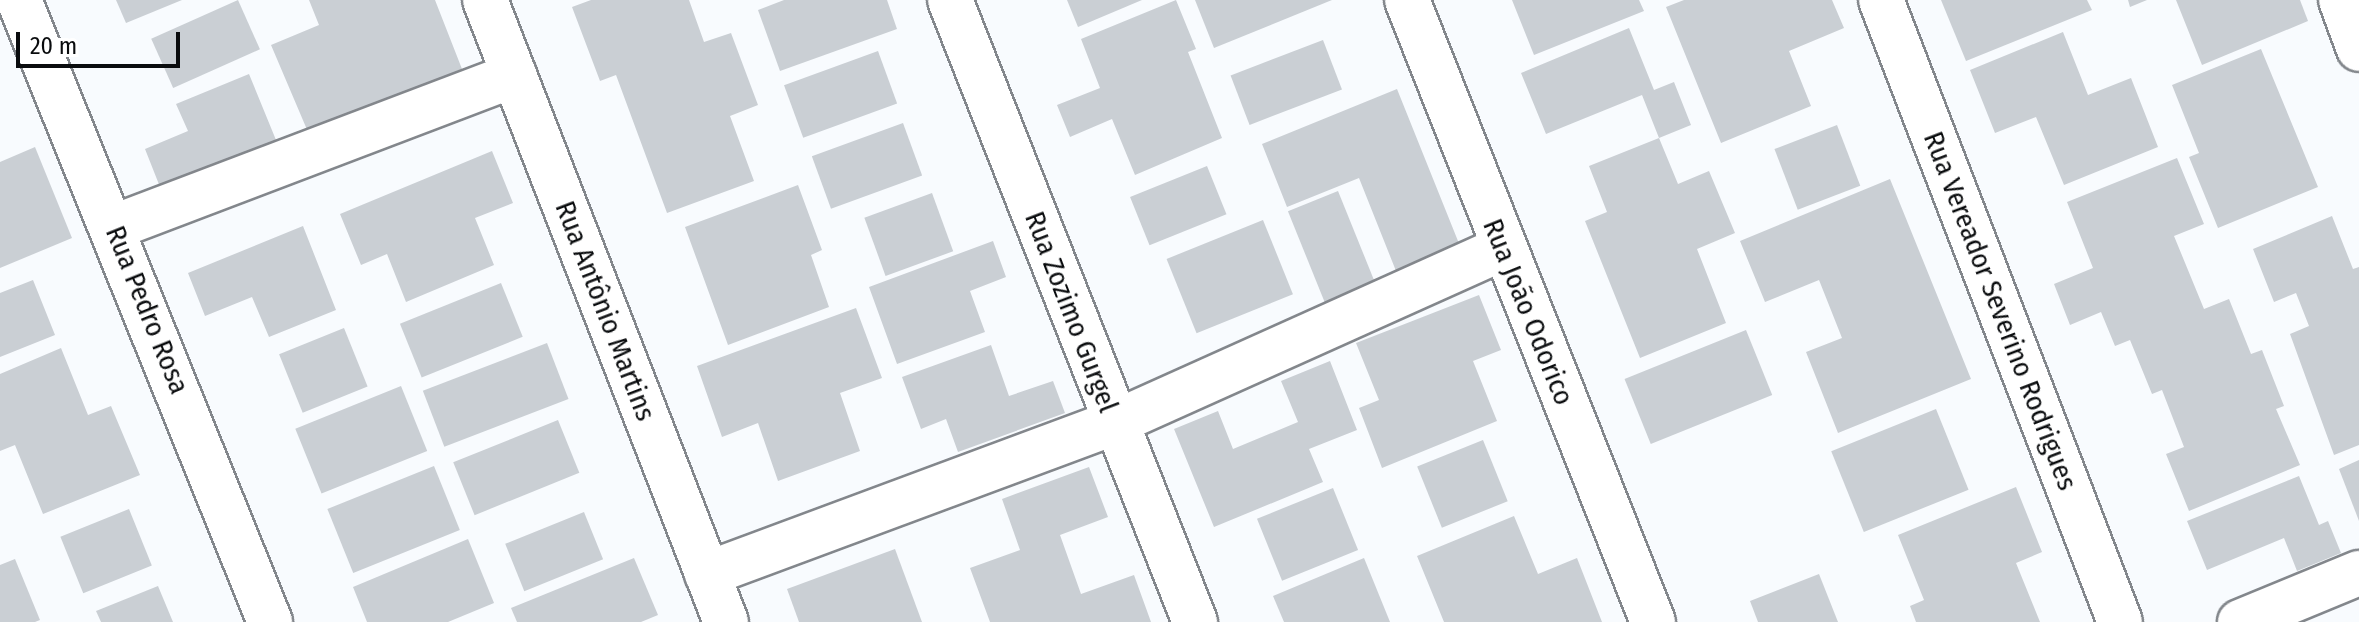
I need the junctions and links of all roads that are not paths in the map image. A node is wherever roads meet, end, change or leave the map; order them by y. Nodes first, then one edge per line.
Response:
1 (19, 0) edge
2 (485, 0) edge
3 (950, 0) edge
4 (1407, 0) edge
5 (1881, 0) edge
6 (2341, 0) edge
7 (2359, 49) edge
8 (514, 75) junction
9 (114, 227) junction
10 (1502, 249) junction
11 (1114, 423) junction
12 (2359, 573) edge
13 (707, 574) junction
14 (270, 622) edge
15 (726, 622) edge
16 (1195, 622) edge
17 (1653, 622) edge
18 (2120, 622) edge
19 (2240, 622) edge

1 - 9 street, Rua Pedro Rosa
2 - 8 street, Rua Antônio Martins
3 - 11 street, Rua Zozimo Gurgel
4 - 10 street, Rua João Odorico
5 - 18 street, Rua Vereador Severino Rodrigues
6 - 7 street
8 - 9 street
8 - 13 street, Rua Antônio Martins
9 - 14 street, Rua Pedro Rosa
10 - 11 street
10 - 17 street, Rua João Odorico
11 - 13 street
11 - 16 street, Rua Zozimo Gurgel
12 - 19 street
13 - 15 street, Rua Antônio Martins

